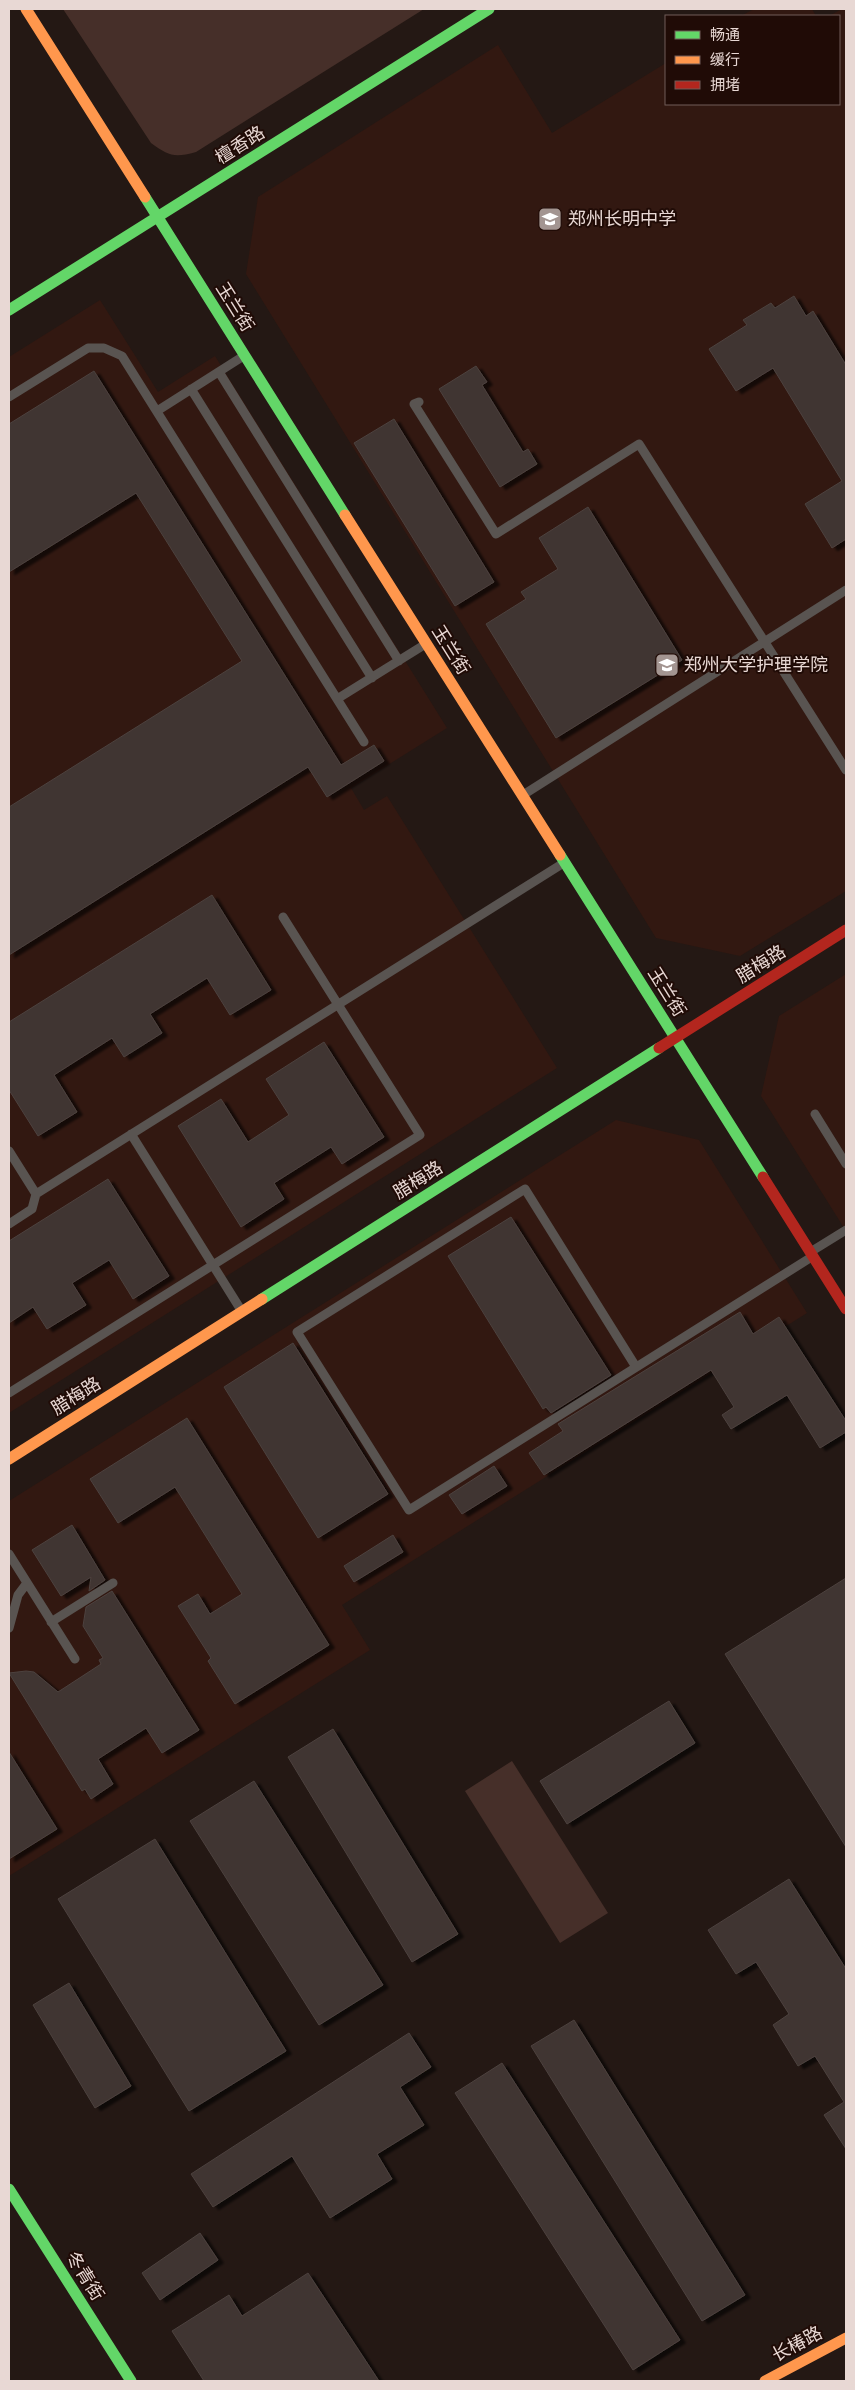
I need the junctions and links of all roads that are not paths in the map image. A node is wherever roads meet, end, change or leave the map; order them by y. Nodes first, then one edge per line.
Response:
1 (26, 9) edge
2 (489, 9) edge
3 (157, 217) junction
4 (9, 310) edge
5 (245, 355) junction
6 (219, 372) junction
7 (191, 389) junction
8 (9, 397) edge
9 (419, 402) dead end
10 (157, 411) junction
11 (846, 590) edge
12 (765, 642) junction
13 (426, 644) junction
14 (399, 661) junction
15 (372, 678) junction
16 (337, 699) junction
17 (364, 742) dead end
18 (846, 770) edge
19 (522, 795) junction
20 (565, 862) junction
21 (284, 918) dead end
22 (846, 930) edge
23 (338, 1004) junction
24 (676, 1038) junction
25 (815, 1114) dead end
26 (131, 1134) junction
27 (9, 1151) edge
28 (846, 1164) edge
29 (36, 1194) junction
30 (9, 1224) edge
31 (846, 1230) edge
32 (812, 1254) junction
33 (213, 1265) junction
34 (846, 1309) edge
35 (242, 1312) junction
36 (636, 1367) junction
37 (9, 1393) edge
38 (9, 1459) edge
39 (9, 1554) edge
40 (27, 1583) junction
41 (113, 1583) dead end
42 (51, 1622) junction
43 (9, 1628) edge
44 (75, 1659) dead end
45 (9, 2189) edge
46 (846, 2338) edge
47 (131, 2381) edge
48 (765, 2381) edge

1 - 3 street, 玉兰街
2 - 3 street, 檀香路
3 - 4 street, 檀香路
3 - 5 street, 玉兰街
5 - 6 lane
5 - 13 street, 玉兰街
6 - 7 lane
6 - 14 lane
7 - 10 lane
7 - 15 lane
8 - 10 lane
9 - 12 lane
10 - 16 lane
11 - 12 lane
12 - 18 lane
12 - 19 lane
13 - 14 lane
13 - 19 street, 玉兰街
14 - 15 lane
15 - 16 lane
16 - 17 lane
19 - 20 street, 玉兰街
20 - 23 lane
20 - 24 street, 玉兰街
21 - 23 lane
22 - 24 street, 腊梅路
23 - 26 lane
23 - 33 lane
24 - 32 street, 玉兰街
24 - 35 street, 腊梅路
25 - 28 lane
26 - 29 lane
26 - 33 lane
27 - 29 lane
29 - 30 lane
31 - 32 lane
32 - 34 street, 玉兰街
32 - 36 lane
33 - 35 lane
33 - 37 lane
35 - 38 street, 腊梅路
36 - 36 lane
39 - 40 lane
40 - 42 lane
40 - 43 lane
41 - 42 lane
42 - 44 lane
45 - 47 street, 冬青街
46 - 48 street, 长椿路

